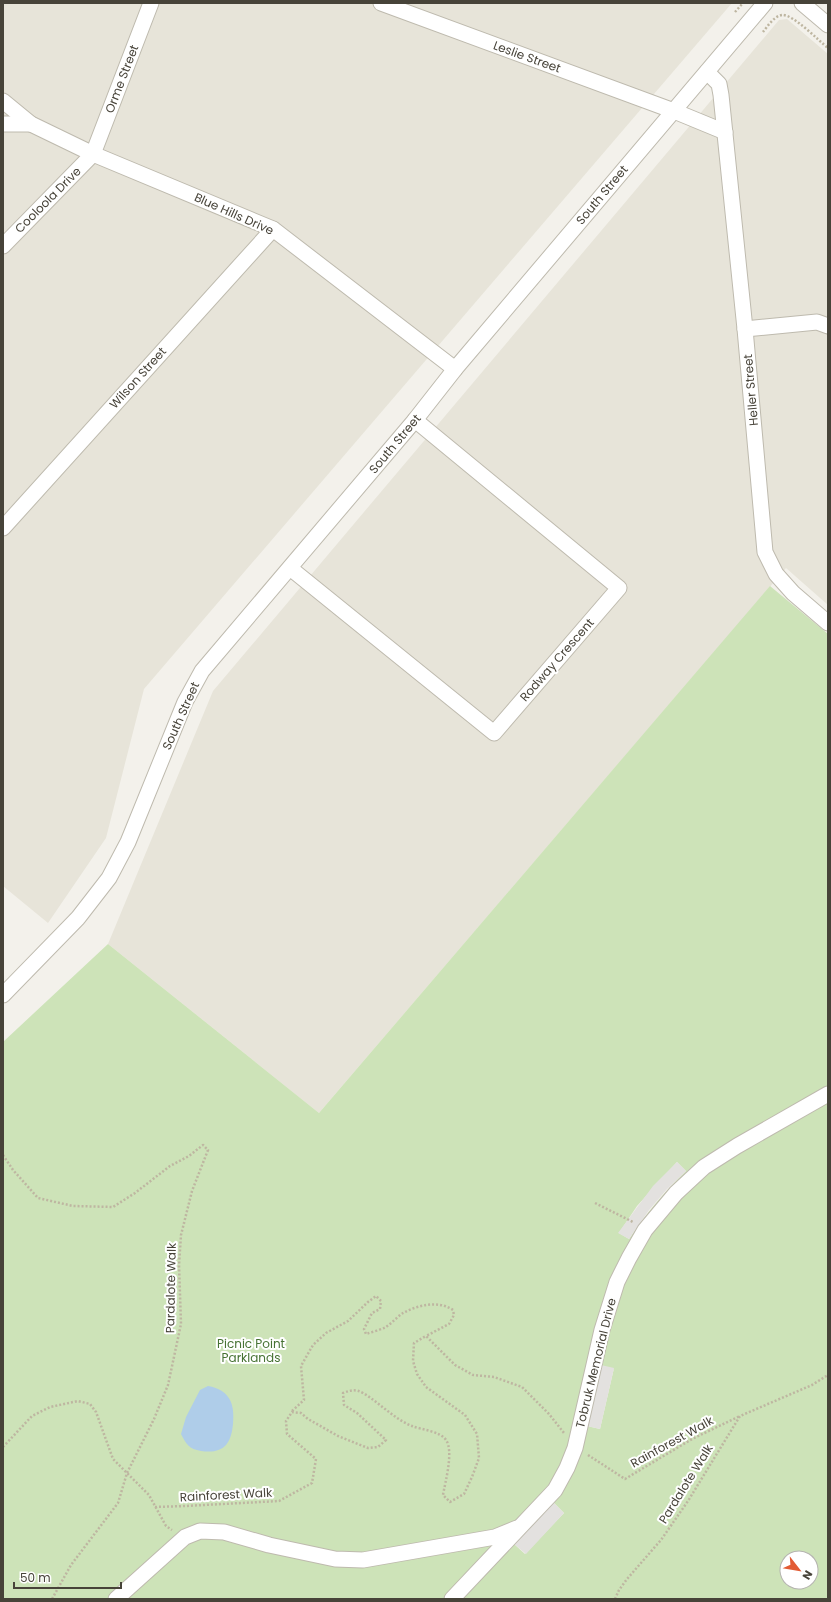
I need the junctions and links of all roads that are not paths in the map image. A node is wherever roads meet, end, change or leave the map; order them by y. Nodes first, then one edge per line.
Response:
1 (152, 3) edge
2 (381, 3) edge
3 (765, 3) edge
4 (802, 3) edge
5 (828, 25) edge
6 (707, 72) junction
7 (3, 101) edge
8 (674, 111) junction
9 (3, 124) edge
10 (30, 124) junction
11 (724, 132) junction
12 (93, 154) junction
13 (273, 228) junction
14 (3, 246) edge
15 (828, 326) edge
16 (745, 329) junction
17 (455, 369) junction
18 (415, 420) junction
19 (3, 528) edge
20 (290, 568) junction
21 (828, 623) edge
22 (3, 995) edge
23 (828, 1094) edge
24 (524, 1525) junction
25 (116, 1599) edge
26 (452, 1599) edge

1 - 12 street, Orme Street
2 - 8 street, Leslie Street
3 - 6 street, South Street
4 - 5 street
6 - 8 street, South Street
6 - 11 street, Heller Street
7 - 10 street, Blue Hills Drive
8 - 11 street
8 - 17 street, South Street
9 - 10 street, Blue Hills Drive
10 - 12 street, Blue Hills Drive
11 - 16 street, Heller Street
12 - 13 street, Blue Hills Drive
12 - 14 street, Cooloola Drive
13 - 17 street, Blue Hills Drive
13 - 19 street, Wilson Street
15 - 16 street
16 - 21 street, Heller Street
17 - 18 street, South Street
18 - 20 street, South Street
18 - 20 street, Rodway Crescent
20 - 22 street, South Street
23 - 24 street, Tobruk Memorial Drive
24 - 25 street, Tobruk Memorial Drive
24 - 26 street, Tobruk Memorial Drive

